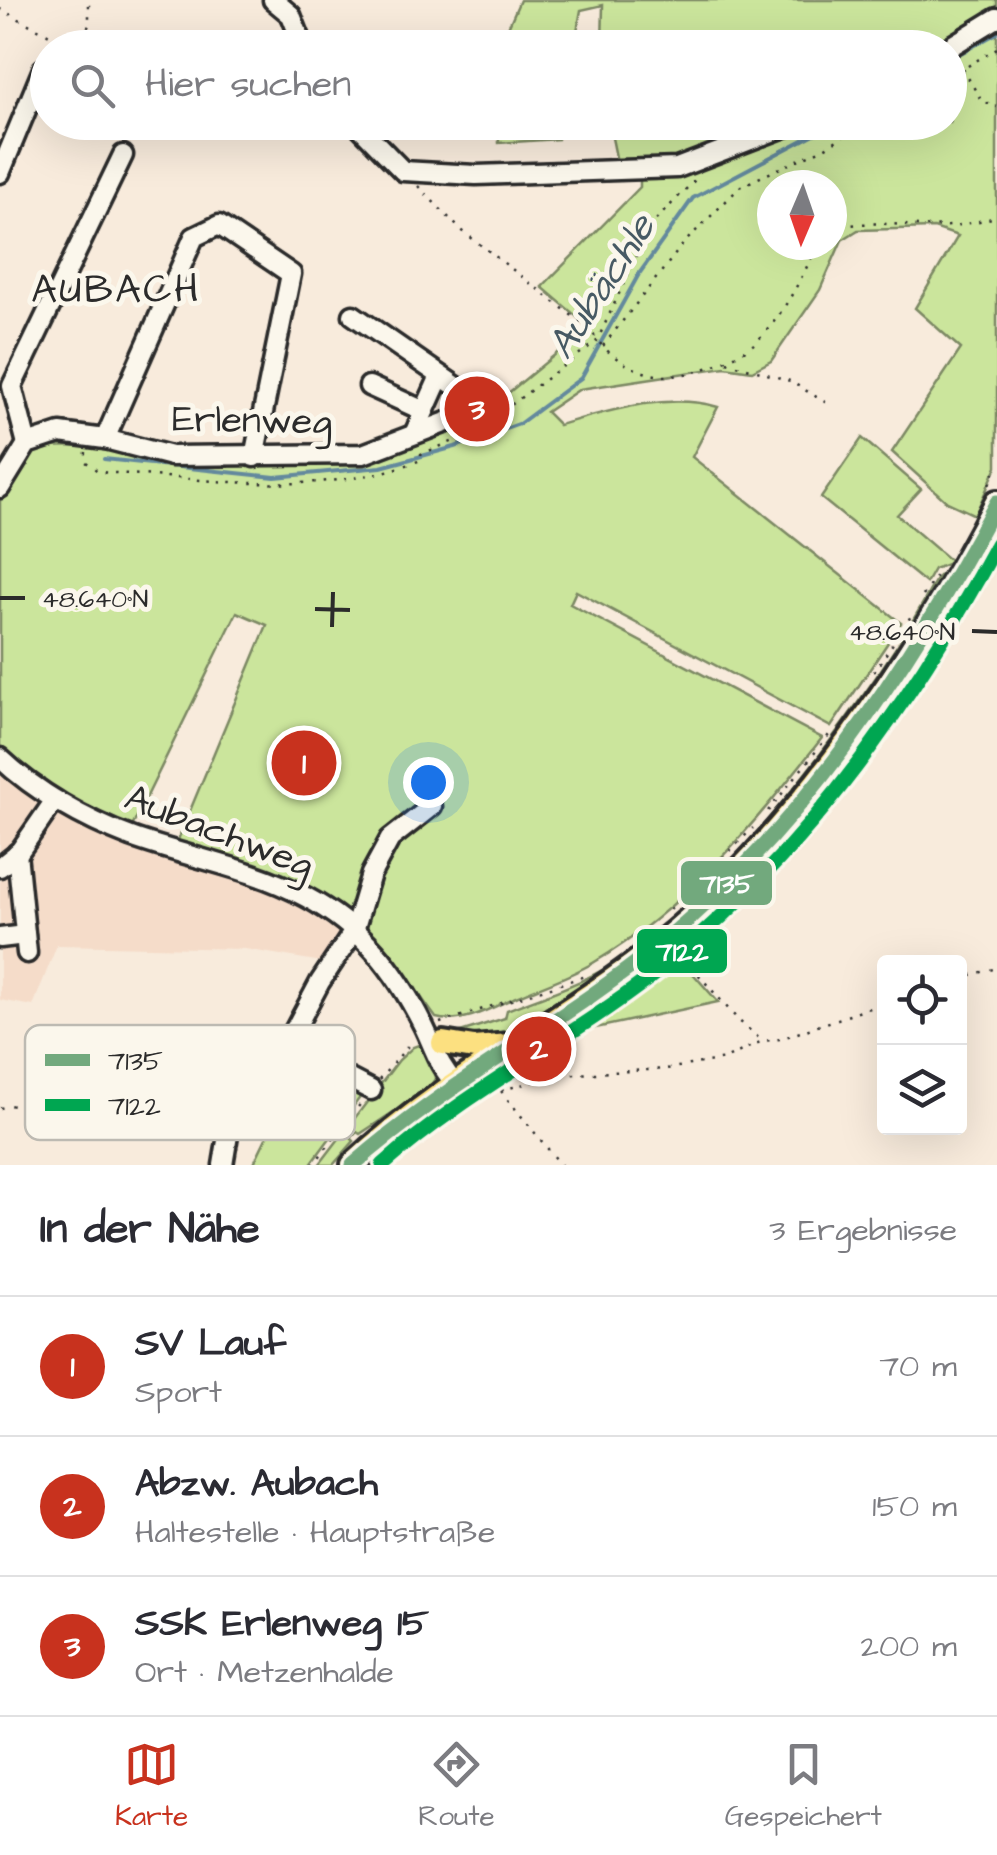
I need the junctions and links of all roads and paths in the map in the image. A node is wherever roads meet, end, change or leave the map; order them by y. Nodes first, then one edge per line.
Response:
1 (90, 0) edge
2 (273, 0) edge
3 (0, 9) edge
4 (997, 18) edge
5 (40, 30) edge
6 (86, 30) edge
7 (296, 30) edge
8 (967, 36) edge
9 (997, 48) edge
10 (967, 67) edge
11 (967, 77) edge
12 (30, 101) edge
13 (997, 106) edge
14 (373, 140) edge
15 (759, 140) edge
16 (837, 140) edge
17 (123, 155) dead end
18 (403, 170) junction
19 (706, 170) dead end
20 (0, 174) edge
21 (997, 216) edge
22 (847, 225) edge
23 (810, 260) edge
24 (354, 315) dead end
25 (597, 341) junction
26 (604, 346) junction
27 (725, 361) junction
28 (440, 376) junction
29 (6, 384) edge
30 (370, 386) dead end
31 (830, 405) dead end
32 (424, 411) junction
33 (414, 434) junction
34 (96, 437) junction
35 (27, 444) junction
36 (254, 458) junction
37 (0, 488) edge
38 (997, 502) edge
39 (957, 575) junction
40 (921, 600) dead end
41 (911, 615) dead end
42 (870, 677) dead end
43 (839, 723) dead end
44 (0, 758) edge
45 (55, 800) junction
46 (432, 806) dead end
47 (17, 854) junction
48 (0, 867) edge
49 (662, 918) dead end
50 (354, 931) junction
51 (0, 938) edge
52 (678, 951) dead end
53 (997, 968) edge
54 (592, 974) dead end
55 (967, 976) edge
56 (877, 1005) edge
57 (297, 1025) edge
58 (424, 1028) junction
59 (762, 1040) junction
60 (443, 1044) junction
61 (518, 1044) junction
62 (355, 1082) edge
63 (456, 1084) junction
64 (371, 1090) dead end
65 (500, 1090) junction
66 (25, 1103) edge
67 (0, 1108) edge
68 (228, 1140) edge
69 (223, 1165) edge
70 (353, 1165) edge
71 (561, 1165) edge

1 - 6 path
2 - 7 street
3 - 5 path
4 - 8 street
9 - 10 path
11 - 13 path
12 - 20 street
14 - 18 street
15 - 18 street
16 - 26 path
17 - 29 street
18 - 25 path
19 - 25 path
21 - 22 path
23 - 27 path
24 - 28 street
25 - 26 path
25 - 34 path
26 - 27 path
27 - 31 path
28 - 32 street
28 - 33 street, Erlenweg
29 - 35 street
30 - 32 street
32 - 33 street
33 - 36 street, Erlenweg
34 - 35 street, Erlenweg
34 - 36 street, Erlenweg
34 - 36 street
35 - 37 street
38 - 39 main road
39 - 40 path
39 - 61 main road
41 - 42 path
43 - 49 path
44 - 45 street, Aubachweg
45 - 47 street
45 - 50 street, Aubachweg
46 - 50 street
47 - 48 street
47 - 51 street
50 - 57 street
50 - 58 street, Aubachweg
52 - 59 path
53 - 55 path
54 - 58 path
56 - 59 path
58 - 60 street, Aubachweg
58 - 63 street, Aubachweg
59 - 65 path
60 - 61 main road
60 - 63 street
61 - 63 main road
62 - 64 street
63 - 65 path
63 - 70 main road
65 - 71 path
66 - 67 path
68 - 69 street

